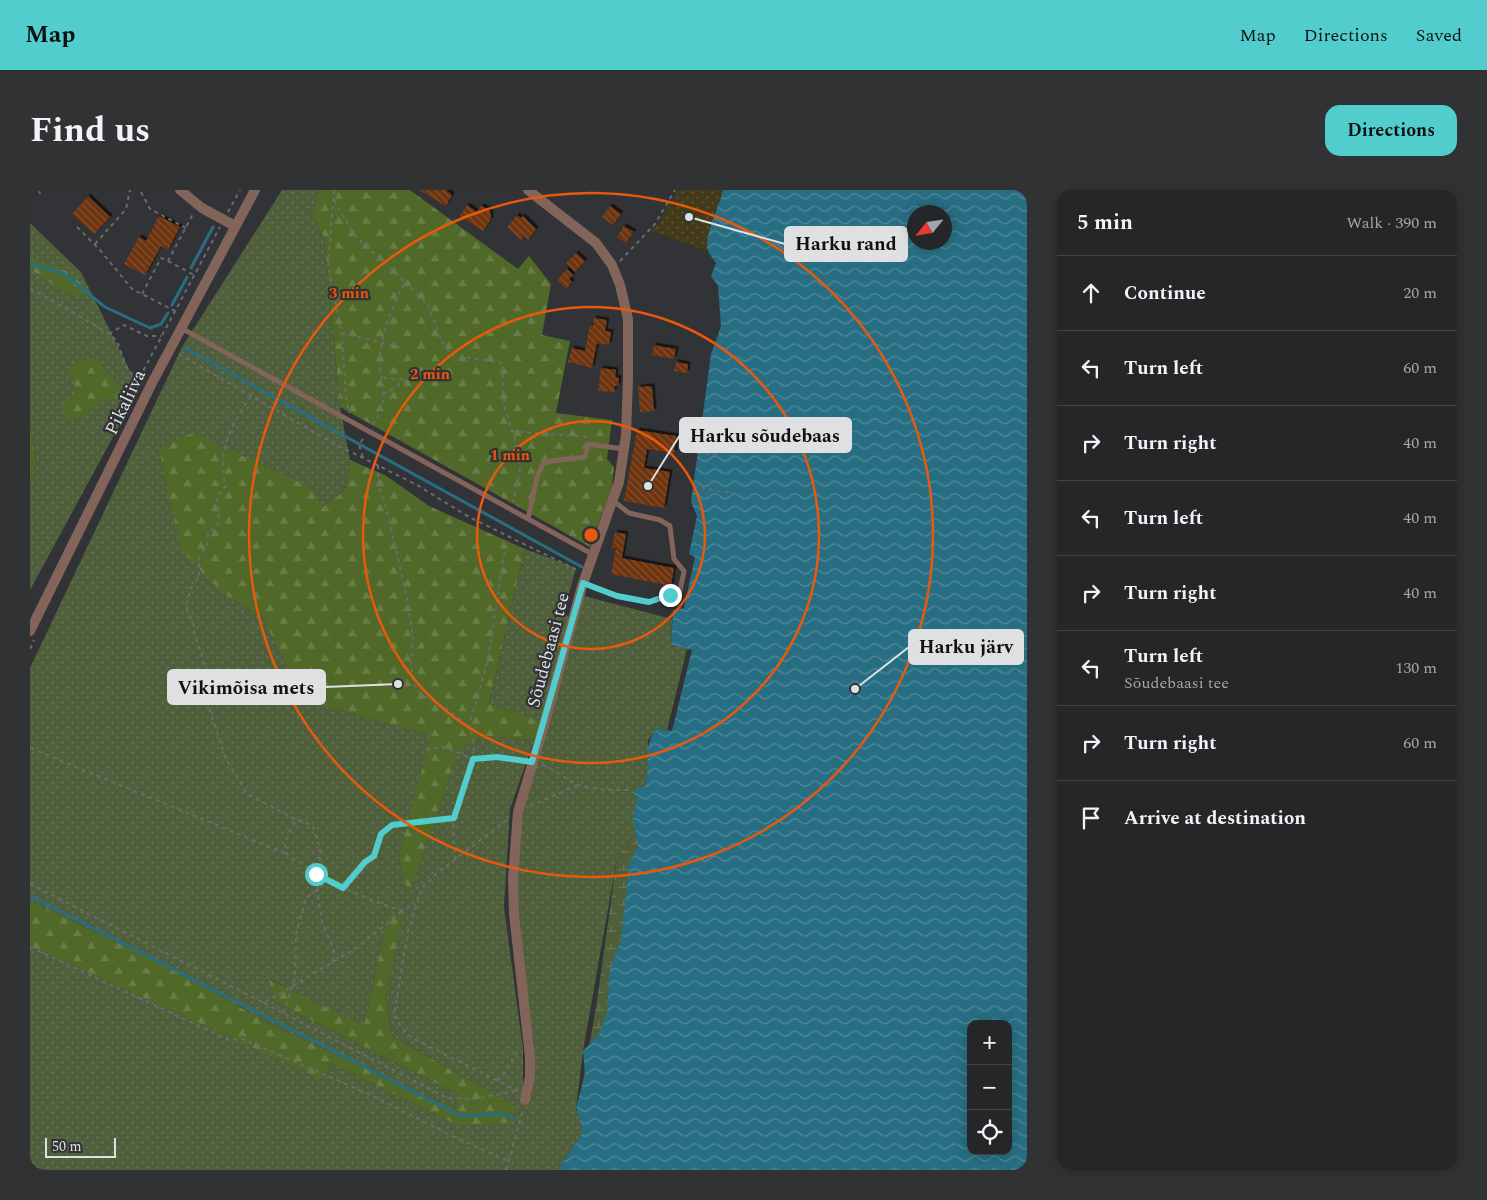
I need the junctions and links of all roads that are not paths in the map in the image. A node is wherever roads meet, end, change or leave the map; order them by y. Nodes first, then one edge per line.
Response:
1 (180, 190) edge
2 (255, 190) edge
3 (528, 190) edge
4 (235, 226) junction
5 (181, 328) junction
6 (624, 449) junction
7 (612, 500) junction
8 (528, 518) junction
9 (592, 554) junction
10 (584, 579) junction
11 (30, 630) edge
12 (526, 1095) road end

1 - 4 street
2 - 4 street, Pikaliiva
3 - 6 street, Sõudebaasi tee
4 - 5 street, Pikaliiva
5 - 8 lane
5 - 11 street, Pikaliiva
6 - 7 street, Sõudebaasi tee
6 - 8 lane
7 - 9 street, Sõudebaasi tee
7 - 10 lane
8 - 9 lane
9 - 10 street, Sõudebaasi tee
10 - 12 street, Sõudebaasi tee

